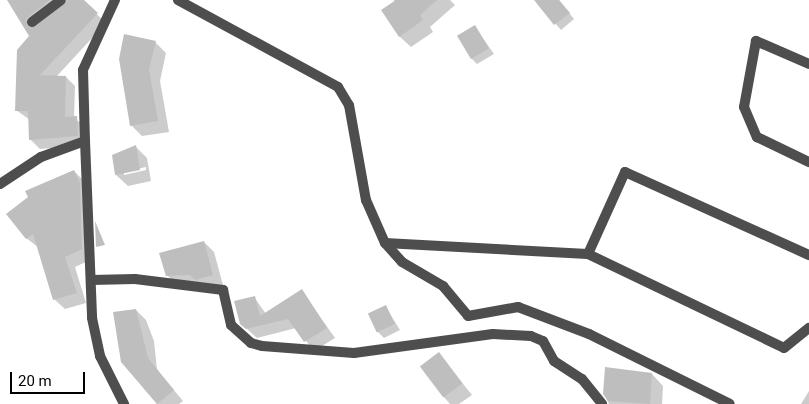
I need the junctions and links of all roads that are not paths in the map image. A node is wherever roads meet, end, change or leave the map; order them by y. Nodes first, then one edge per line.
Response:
1 (61, 0) edge
2 (115, 0) edge
3 (178, 0) edge
4 (32, 22) dead end
5 (809, 64) edge
6 (85, 140) junction
7 (809, 162) edge
8 (0, 184) edge
9 (385, 243) junction
10 (588, 254) junction
11 (809, 255) edge
12 (91, 280) junction
13 (809, 328) edge
14 (124, 404) edge
15 (602, 404) edge
16 (730, 404) edge

1 - 4 street
2 - 6 street
3 - 9 street
5 - 7 street
6 - 8 street
6 - 12 street
9 - 10 street
9 - 16 street
10 - 11 street
10 - 13 street
12 - 14 street
12 - 15 street

